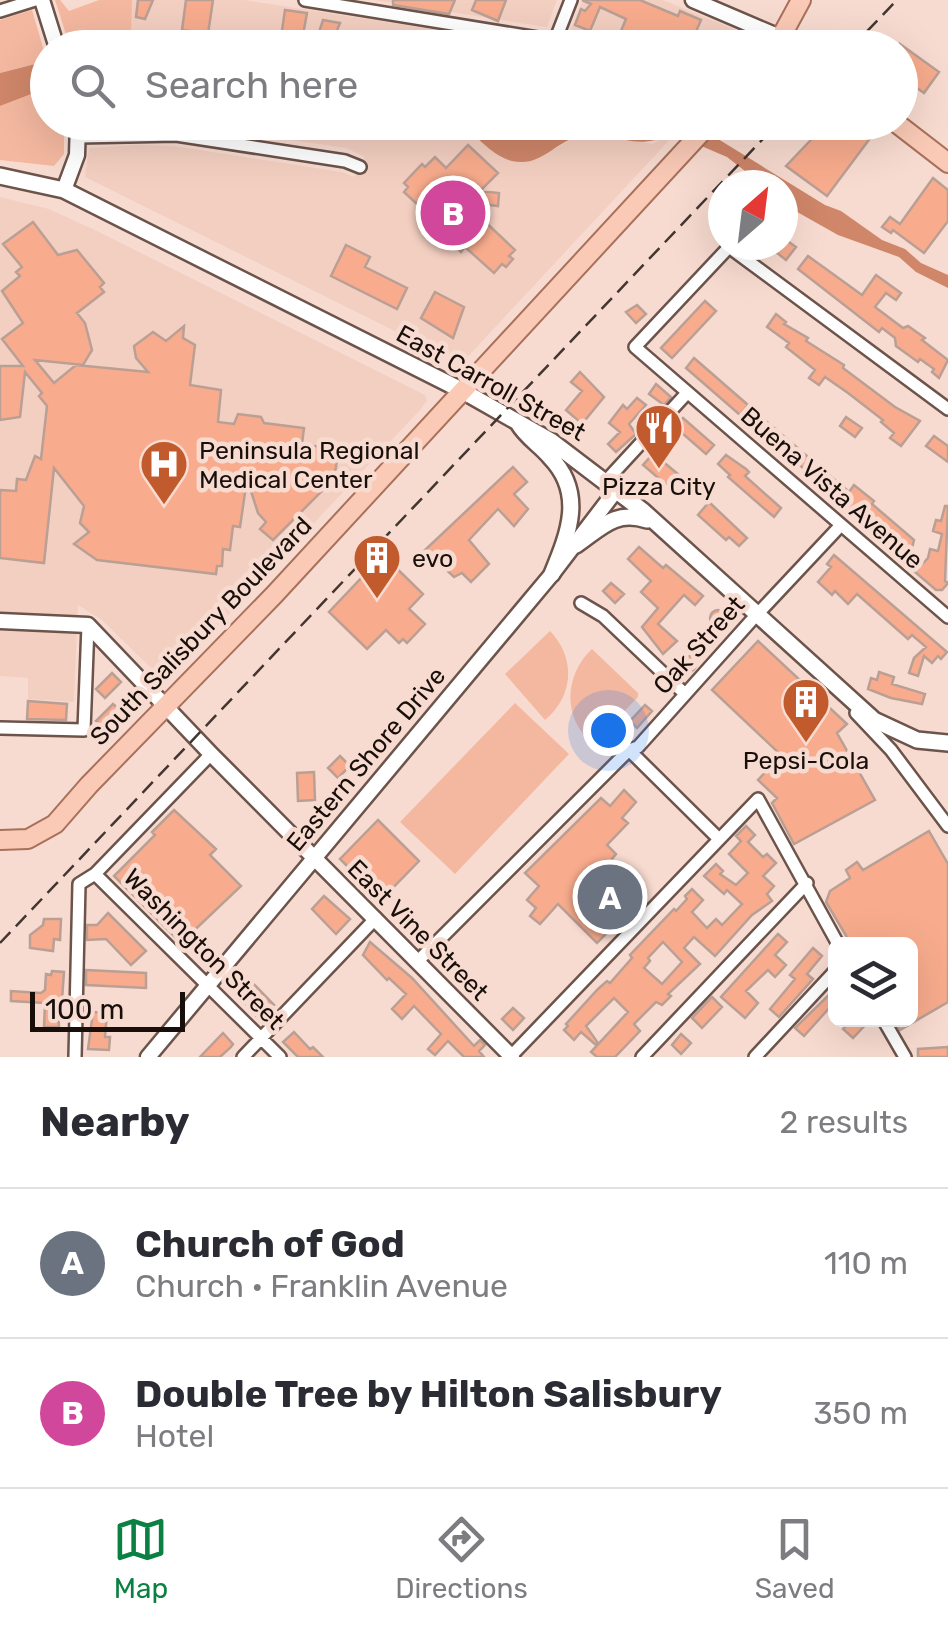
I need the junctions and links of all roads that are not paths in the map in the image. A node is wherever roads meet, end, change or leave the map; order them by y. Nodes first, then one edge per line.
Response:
1 (38, 0) edge
2 (305, 0) edge
3 (571, 0) edge
4 (693, 0) edge
5 (800, 0) edge
6 (340, 2) edge
7 (0, 11) edge
8 (50, 30) edge
9 (498, 30) edge
10 (559, 30) edge
11 (755, 30) edge
12 (789, 30) edge
13 (77, 140) edge
14 (208, 140) edge
15 (694, 140) edge
16 (918, 140) edge
17 (948, 163) edge
18 (360, 168) dead end
19 (0, 176) edge
20 (64, 190) junction
21 (717, 260) edge
22 (747, 260) edge
23 (461, 390) junction
24 (687, 393) junction
25 (948, 409) edge
26 (516, 420) junction
27 (612, 485) junction
28 (655, 522) junction
29 (841, 525) junction
30 (576, 545) junction
31 (552, 574) junction
32 (581, 603) dead end
33 (757, 613) junction
34 (948, 617) edge
35 (0, 621) edge
36 (88, 624) junction
37 (686, 694) junction
38 (846, 697) junction
39 (166, 707) junction
40 (0, 728) edge
41 (948, 743) edge
42 (629, 750) junction
43 (210, 754) junction
44 (948, 826) edge
45 (0, 840) edge
46 (719, 840) junction
47 (313, 856) junction
48 (95, 874) junction
49 (806, 883) junction
50 (376, 918) junction
51 (834, 937) edge
52 (418, 961) junction
53 (828, 979) edge
54 (207, 987) junction
55 (886, 1027) edge
56 (262, 1038) junction
57 (75, 1057) edge
58 (148, 1057) edge
59 (243, 1057) edge
60 (280, 1057) edge
61 (512, 1057) edge
62 (642, 1057) edge
63 (755, 1057) edge
64 (905, 1057) edge

1 - 7 street
1 - 8 street
2 - 6 street
3 - 10 street
4 - 11 street
5 - 12 main road
6 - 9 street
13 - 20 street
14 - 18 street
15 - 23 main road, South Salisbury Boulevard
16 - 17 main road
19 - 20 main road, East Carroll Street
20 - 23 main road, East Carroll Street
21 - 24 street, Buena Vista Avenue
22 - 25 street
23 - 26 main road, East Carroll Street
23 - 39 main road, South Salisbury Boulevard
24 - 27 street
24 - 29 street, Buena Vista Avenue
26 - 27 main road, East Carroll Street
26 - 31 main road
27 - 28 main road, East Carroll Street
27 - 30 street, Eastern Shore Drive
28 - 30 main road
28 - 33 main road, East Carroll Street
29 - 33 street, Oak Street
29 - 34 street, Buena Vista Avenue
30 - 31 street, Eastern Shore Drive
31 - 47 street, Eastern Shore Drive
32 - 37 street
33 - 37 street, Oak Street
33 - 38 main road, East Carroll Street
35 - 36 street
36 - 39 street, East Vine Street
36 - 40 street
37 - 42 street, Oak Street
38 - 41 main road, East Carroll Street
38 - 44 street
39 - 43 street, East Vine Street
39 - 45 main road, South Salisbury Boulevard
42 - 46 street
42 - 52 street, Oak Street
43 - 47 street, East Vine Street
43 - 48 street
46 - 49 street
46 - 61 street
47 - 50 street, East Vine Street
47 - 54 street, Eastern Shore Drive
48 - 54 street, Washington Street
48 - 57 street
49 - 51 street
49 - 62 street
50 - 52 street, East Vine Street
50 - 56 street
52 - 61 street, East Vine Street
53 - 63 street
54 - 56 street, Washington Street
54 - 58 street, Eastern Shore Drive
55 - 64 street
56 - 59 street
56 - 60 street, Washington Street

